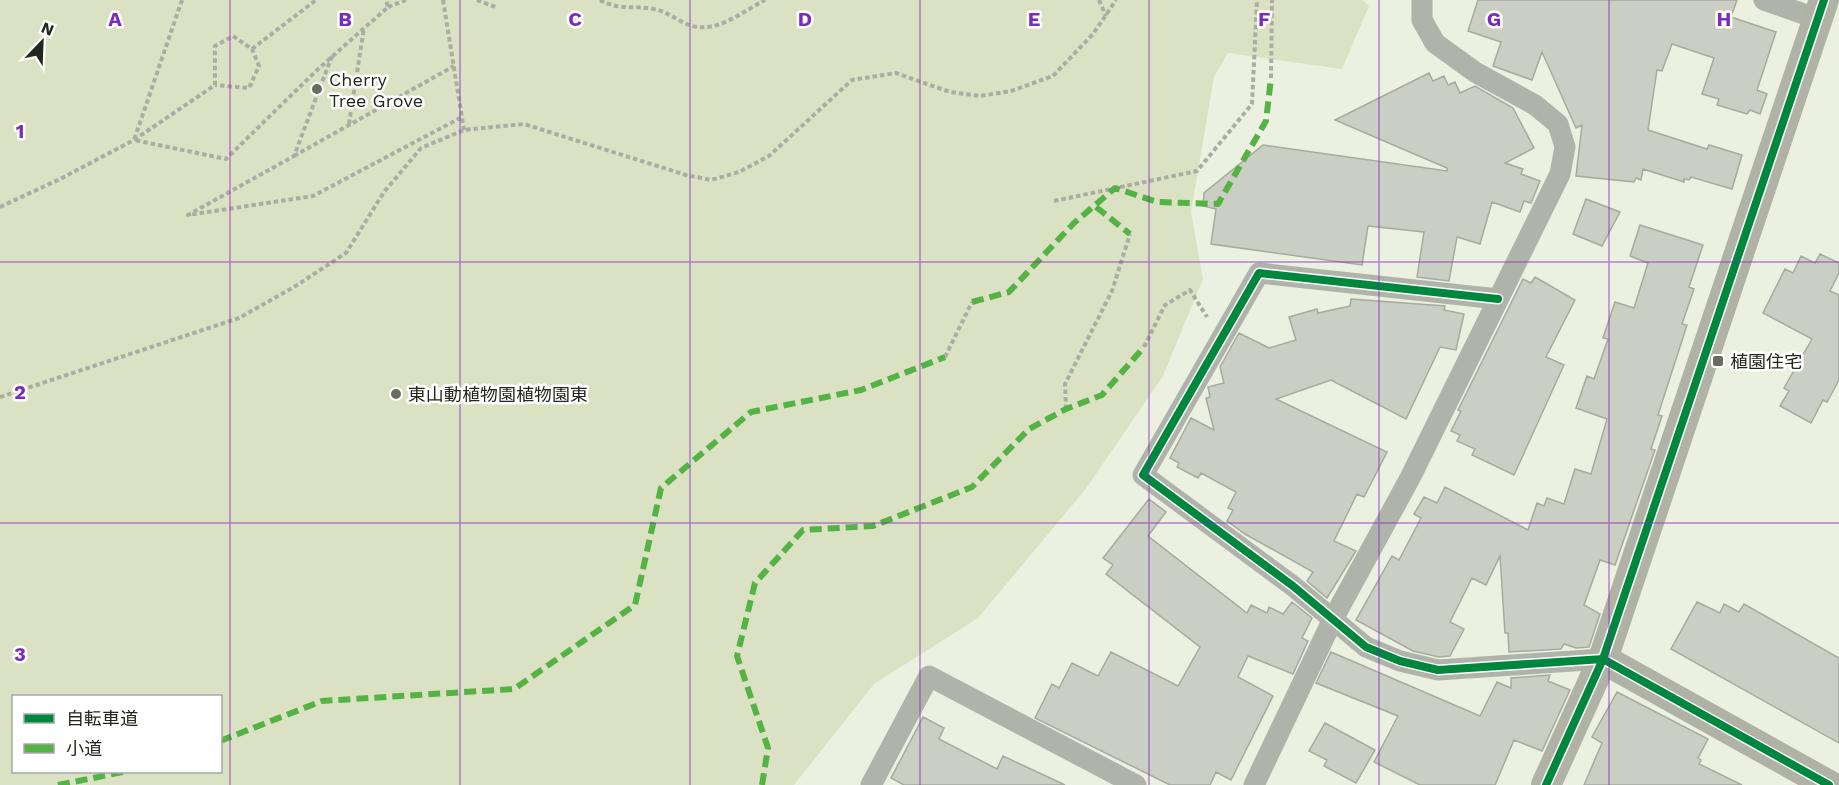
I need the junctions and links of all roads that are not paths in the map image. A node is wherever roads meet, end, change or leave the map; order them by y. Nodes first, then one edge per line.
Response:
1 (1422, 0) edge
2 (1764, 0) edge
3 (1821, 10) edge
4 (1498, 299) junction
5 (1333, 619) junction
6 (1603, 659) junction
7 (871, 785) edge
8 (1136, 785) edge
9 (1254, 785) edge
10 (1546, 785) edge
11 (1829, 785) edge

1 - 4 street
2 - 3 street
3 - 6 street
4 - 5 street
4 - 5 street
5 - 6 street
5 - 9 street
6 - 10 street
6 - 11 street
7 - 8 street

